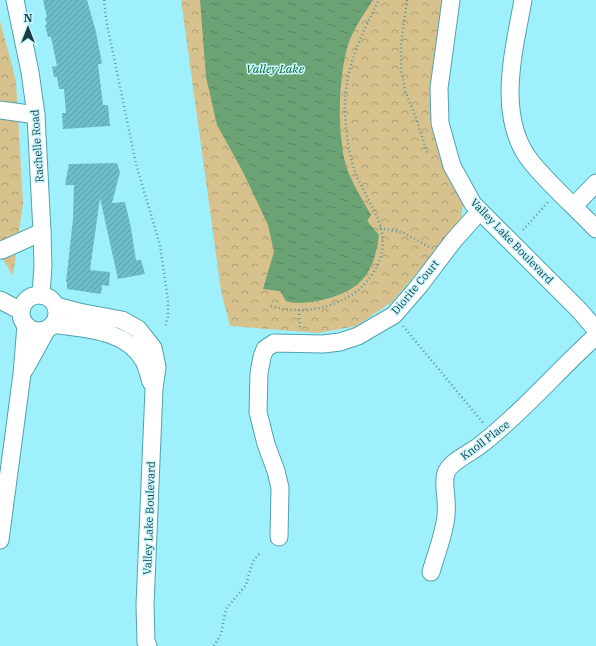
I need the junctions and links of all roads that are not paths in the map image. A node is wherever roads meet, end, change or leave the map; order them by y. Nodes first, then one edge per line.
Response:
1 (15, 0) edge
2 (451, 0) edge
3 (523, 0) edge
4 (0, 110) edge
5 (36, 115) junction
6 (596, 183) edge
7 (574, 206) junction
8 (480, 211) junction
9 (596, 229) edge
10 (42, 232) junction
11 (2, 250) dead end
12 (41, 294) junction
13 (0, 300) edge
14 (56, 306) junction
15 (24, 318) junction
16 (127, 323) junction
17 (49, 327) junction
18 (596, 330) edge
19 (596, 336) edge
20 (117, 337) junction
21 (22, 374) junction
22 (154, 389) junction
23 (279, 536) dead end
24 (0, 540) edge
25 (431, 572) dead end
26 (148, 646) edge

1 - 5 street, Rachelle Road
2 - 8 street, Valley Lake Boulevard
3 - 7 street
4 - 5 street
5 - 10 street, Rachelle Road
6 - 7 street
7 - 9 street
8 - 18 street, Valley Lake Boulevard
8 - 23 street, Diorite Court
10 - 11 street
10 - 12 street, Rachelle Road
12 - 14 street
12 - 15 street
13 - 15 street
14 - 16 street, Valley Lake Boulevard
14 - 17 street
15 - 17 street
15 - 21 street
16 - 20 street
16 - 22 street, Valley Lake Boulevard
17 - 20 street, Valley Lake Boulevard
17 - 21 street
19 - 25 street, Knoll Place
20 - 22 street, Valley Lake Boulevard
21 - 24 street
22 - 26 street, Valley Lake Boulevard

